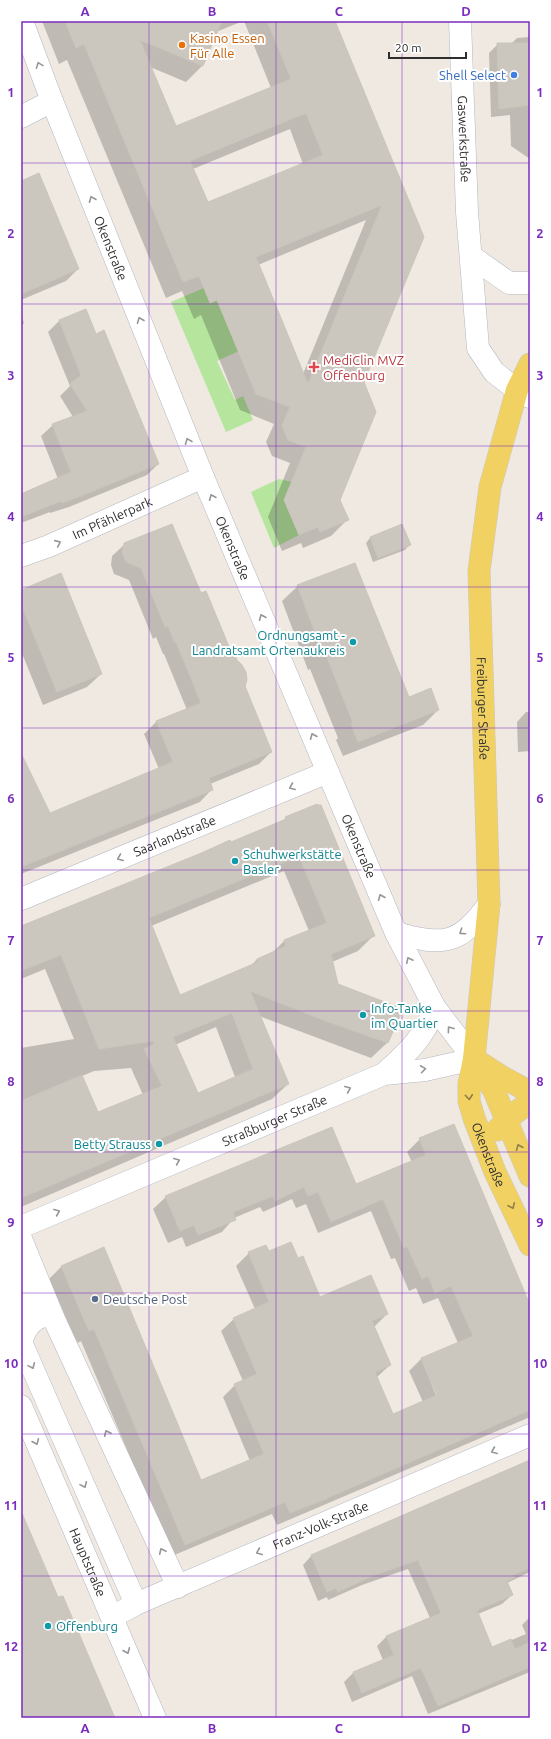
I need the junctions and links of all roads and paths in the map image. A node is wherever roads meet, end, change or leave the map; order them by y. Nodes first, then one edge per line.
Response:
1 (22, 21) edge
2 (460, 21) edge
3 (52, 101) junction
4 (21, 117) edge
5 (471, 256) junction
6 (530, 282) edge
7 (530, 364) edge
8 (524, 394) edge
9 (203, 477) junction
10 (21, 556) edge
11 (328, 772) junction
12 (21, 899) edge
13 (489, 904) junction
14 (396, 933) junction
15 (435, 1008) junction
16 (474, 1059) junction
17 (384, 1074) junction
18 (530, 1092) edge
19 (530, 1103) edge
20 (507, 1119) junction
21 (484, 1145) junction
22 (530, 1176) edge
23 (21, 1227) edge
24 (21, 1239) edge
25 (530, 1245) edge
26 (32, 1268) junction
27 (53, 1317) junction
28 (21, 1342) edge
29 (21, 1406) edge
30 (530, 1435) edge
31 (178, 1587) junction
32 (136, 1604) junction
33 (112, 1616) junction
34 (155, 1718) edge

3 -> 1 street, Okenstraße
2 - 5 street, Gaswerkstraße
3 - 4 street
9 -> 3 street, Okenstraße
5 - 6 street
5 - 8 street, Gaswerkstraße
7 - 8 main road, Freiburger Straße
8 - 13 main road, Freiburger Straße
10 -> 9 street, Im Pfählerpark
11 -> 9 street, Okenstraße
11 -> 12 street, Saarlandstraße
14 -> 11 street, Okenstraße
13 -> 14 street
13 - 16 main road, Freiburger Straße
15 -> 14 street, Okenstraße
16 -> 15 street, Okenstraße
15 - 17 street
17 -> 16 street, Straßburger Straße
16 - 18 main road
16 - 20 main road, Okenstraße
16 -> 21 main road, Okenstraße
23 -> 17 street, Straßburger Straße
19 - 20 main road
20 - 21 main road
22 -> 20 main road, Okenstraße
21 -> 25 main road, Okenstraße
24 - 26 street
26 - 27 street
26 - 28 street
27 - 28 street
31 -> 27 street
28 -> 32 street
29 -> 33 street, Hauptstraße
30 -> 31 street, Franz-Volk-Straße
31 - 32 street, Franz-Volk-Straße
32 - 33 street, Franz-Volk-Straße
33 -> 34 street, Hauptstraße

